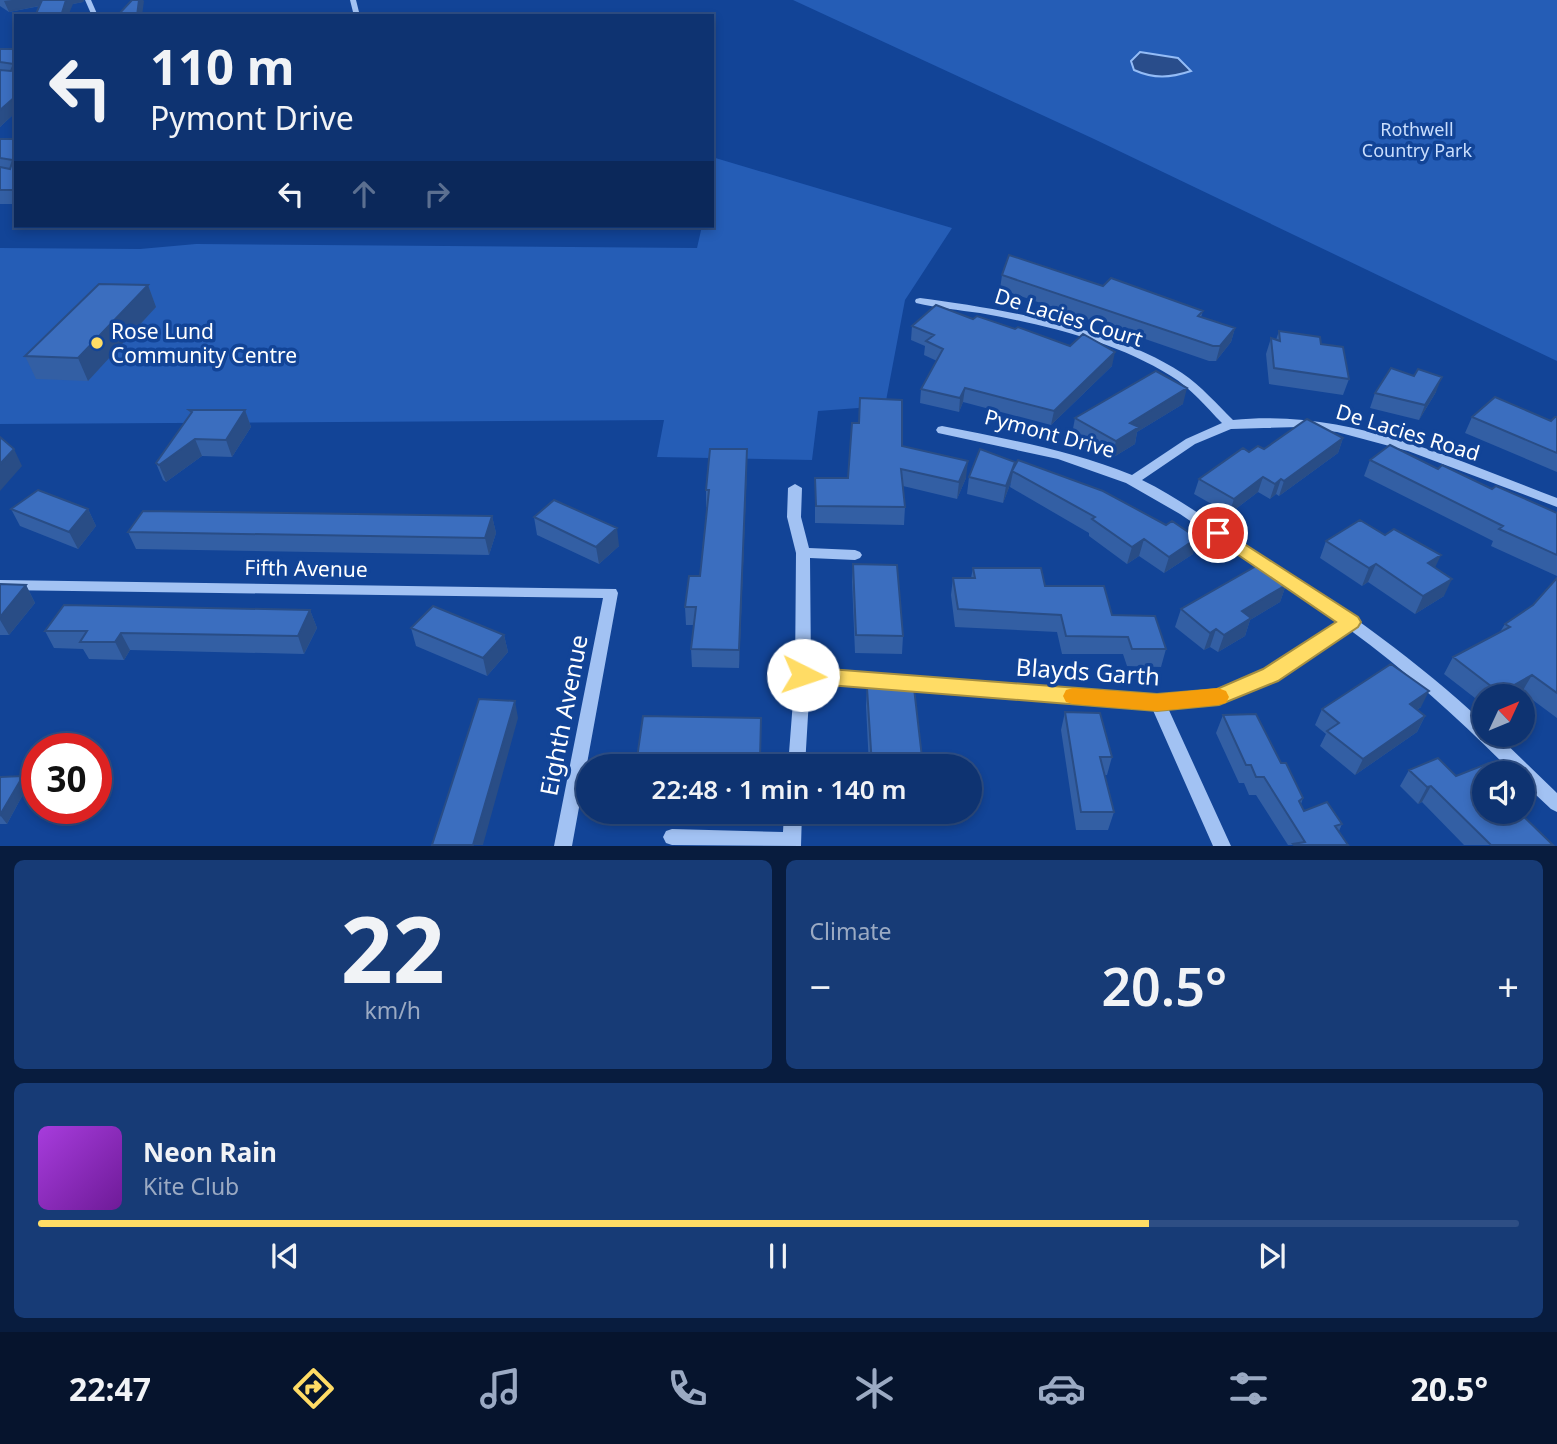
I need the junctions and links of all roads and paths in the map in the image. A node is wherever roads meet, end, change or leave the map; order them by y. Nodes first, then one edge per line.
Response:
1 (962, 291) dead end
2 (920, 301) dead end
3 (957, 306) junction
4 (1231, 425) junction
5 (942, 430) dead end
6 (1133, 481) junction
7 (795, 488) dead end
8 (1557, 503) edge
9 (803, 553) junction
10 (855, 555) dead end
11 (0, 586) edge
12 (611, 593) joint
13 (1351, 622) junction
14 (803, 675) junction
15 (1157, 702) junction
16 (1472, 721) edge
17 (1498, 747) edge
18 (797, 754) edge
19 (1557, 804) edge
20 (793, 824) edge
21 (672, 837) dead end
22 (792, 843) edge
23 (563, 845) edge
24 (1222, 845) edge

1 - 3 street
2 - 3 street, De Lacies Court
3 - 4 street, De Lacies Court
4 - 6 street, De Lacies Road
4 - 8 street, De Lacies Road
5 - 6 street, Pymont Drive
6 - 13 street, Pymont Drive
7 - 9 street
9 - 10 street
9 - 14 street
11 - 12 street, Fifth Avenue
12 - 23 street, Eighth Avenue
13 - 15 street, Blayds Garth
13 - 16 street, Pymont Drive
14 - 15 street, Blayds Garth
14 - 18 street
15 - 24 street
17 - 19 street, Pymont Drive
20 - 22 street
21 - 22 street

